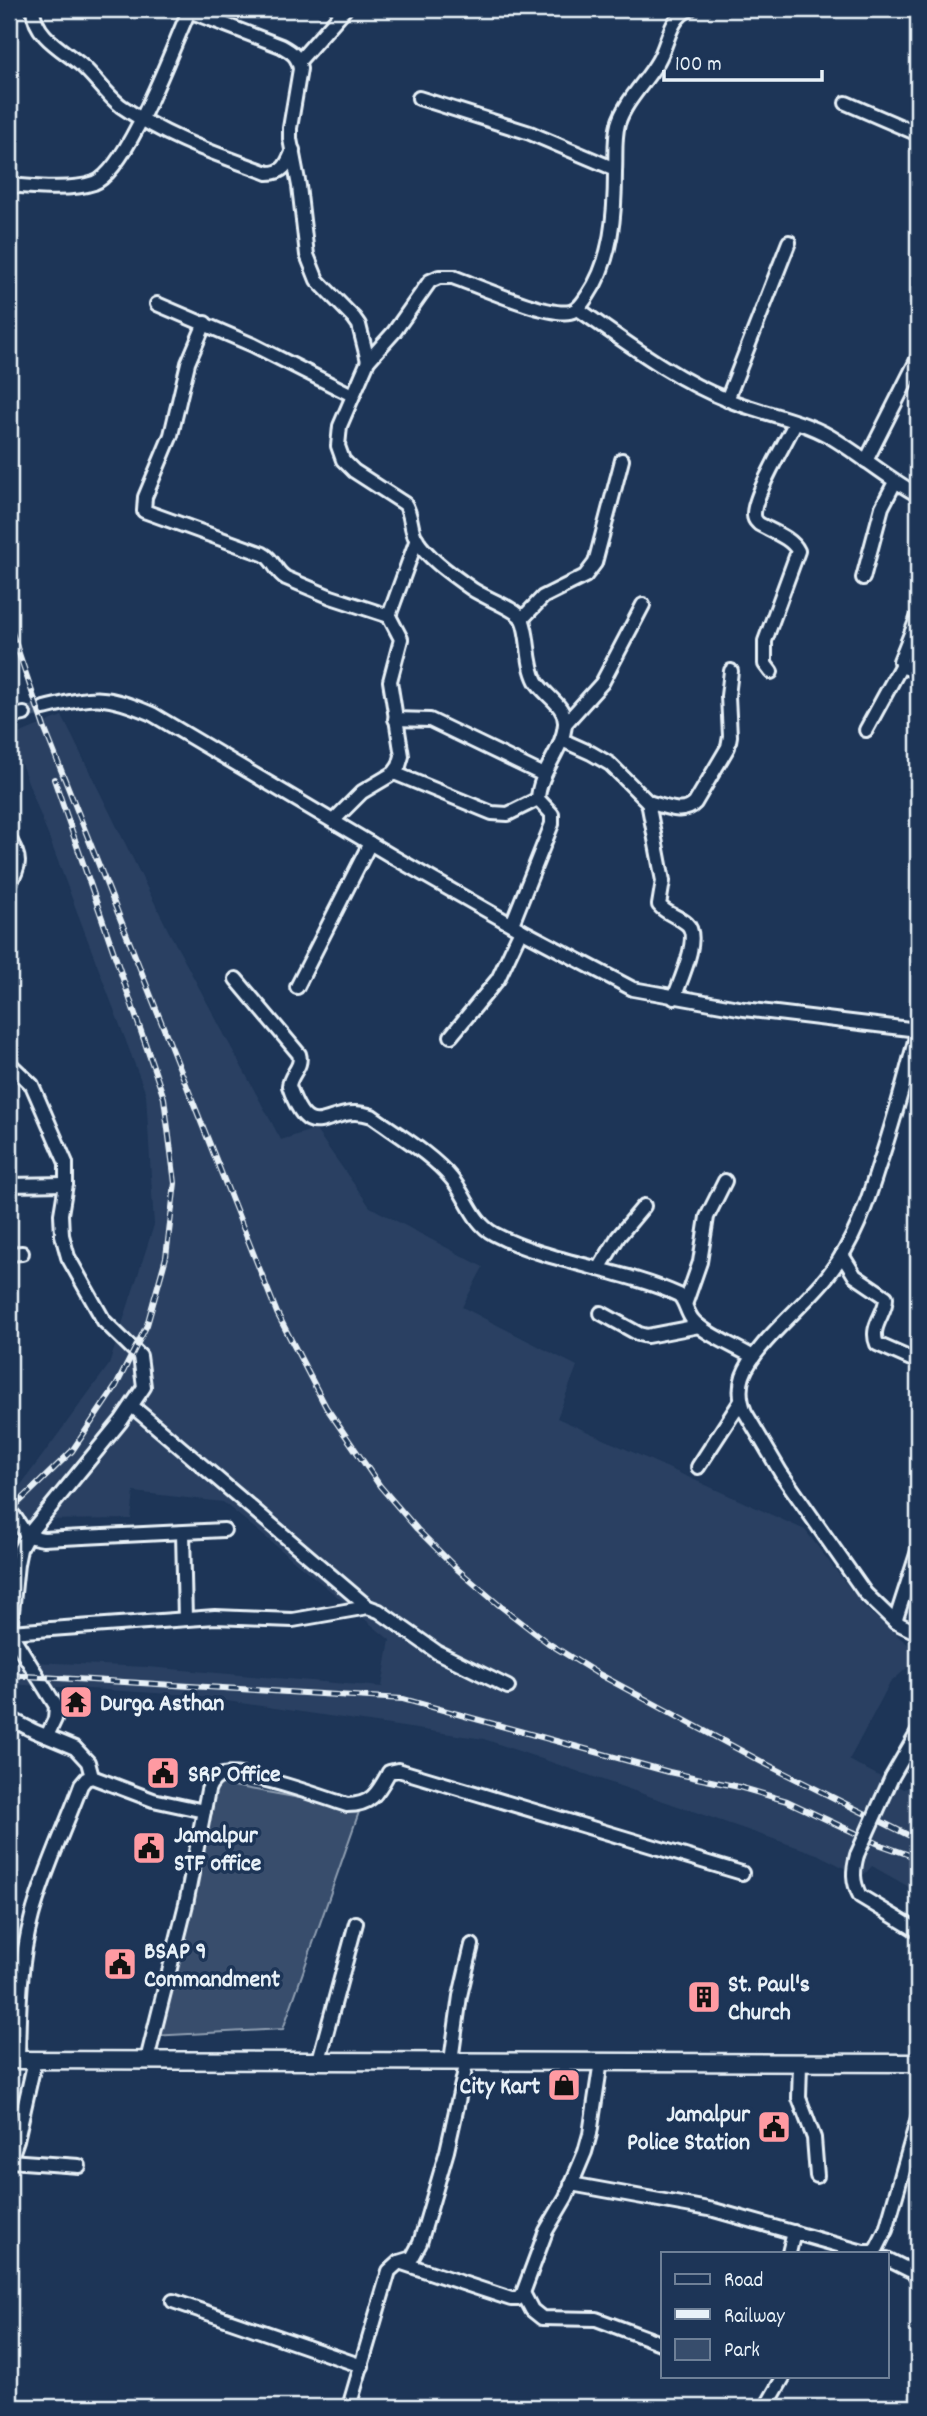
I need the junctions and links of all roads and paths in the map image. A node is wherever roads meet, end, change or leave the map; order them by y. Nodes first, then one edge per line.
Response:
1 (33, 9) edge
2 (345, 9) edge
3 (187, 10) edge
4 (681, 10) edge
5 (299, 61) junction
6 (419, 98) dead end
7 (846, 103) dead end
8 (141, 118) junction
9 (918, 134) edge
10 (293, 150) junction
11 (615, 169) junction
12 (9, 185) edge
13 (789, 242) dead end
14 (157, 304) dead end
15 (578, 309) junction
16 (205, 323) junction
17 (918, 358) edge
18 (368, 361) junction
19 (352, 395) junction
20 (727, 400) junction
21 (795, 423) junction
22 (622, 460) dead end
23 (866, 461) junction
24 (895, 482) junction
25 (918, 495) edge
26 (416, 539) junction
27 (863, 578) dead end
28 (643, 605) dead end
29 (389, 616) junction
30 (918, 616) edge
31 (522, 619) junction
32 (902, 664) junction
33 (730, 671) dead end
34 (771, 672) dead end
35 (918, 672) edge
36 (44, 708) tunnel mouth
37 (24, 714) tunnel mouth
38 (9, 717) edge
39 (395, 719) junction
40 (565, 724) junction
41 (866, 730) dead end
42 (562, 740) junction
43 (394, 773) junction
44 (544, 775) junction
45 (538, 799) junction
46 (648, 802) junction
47 (333, 821) junction
48 (9, 838) edge
49 (370, 843) junction
50 (9, 885) edge
51 (517, 927) junction
52 (236, 979) dead end
53 (297, 987) dead end
54 (674, 998) junction
55 (918, 1030) edge
56 (451, 1036) dead end
57 (9, 1063) edge
58 (725, 1181) dead end
59 (66, 1184) junction
60 (9, 1185) edge
61 (644, 1206) dead end
62 (842, 1255) junction
63 (598, 1269) junction
64 (686, 1303) junction
65 (601, 1313) dead end
66 (699, 1326) junction
67 (753, 1357) junction
68 (911, 1360) dead end
69 (741, 1401) junction
70 (132, 1406) junction
71 (698, 1467) dead end
72 (14, 1516) dead end
73 (224, 1530) dead end
74 (183, 1533) junction
75 (27, 1536) junction
76 (918, 1551) edge
77 (368, 1607) junction
78 (185, 1619) junction
79 (895, 1622) junction
80 (10, 1632) edge
81 (918, 1633) edge
82 (508, 1687) dead end
83 (9, 1718) edge
84 (918, 1732) edge
85 (47, 1736) junction
86 (92, 1777) junction
87 (204, 1811) junction
88 (742, 1873) dead end
89 (356, 1923) dead end
90 (918, 1931) edge
91 (472, 1945) dead end
92 (148, 2055) junction
93 (13, 2060) edge
94 (35, 2060) junction
95 (319, 2060) junction
96 (459, 2061) junction
97 (601, 2061) junction
98 (800, 2063) junction
99 (918, 2063) edge
100 (918, 2118) edge
101 (9, 2162) edge
102 (79, 2166) dead end
103 (817, 2176) dead end
104 (571, 2184) junction
105 (794, 2232) junction
106 (789, 2252) edge
107 (863, 2252) edge
108 (875, 2252) edge
109 (888, 2260) edge
110 (400, 2262) junction
111 (918, 2280) edge
112 (523, 2293) junction
113 (173, 2301) dead end
114 (661, 2343) edge
115 (362, 2366) junction
116 (783, 2378) edge
117 (349, 2407) edge
118 (766, 2407) edge

1 - 8 street
2 - 5 street
3 - 5 street
3 - 8 street
4 - 11 street
5 - 10 street
6 - 11 street
7 - 9 street
8 - 10 street
8 - 12 street
10 - 18 street
11 - 15 street
13 - 20 street
14 - 16 street
15 - 18 street
15 - 20 street
16 - 19 street
16 - 29 street
17 - 23 street
18 - 19 street
19 - 26 street
20 - 21 street
21 - 23 street
21 - 34 street
22 - 31 street
23 - 24 street
24 - 25 street
24 - 27 street
26 - 29 street
26 - 31 street
28 - 40 street
29 - 39 street
30 - 32 street
31 - 40 street
32 - 35 street
32 - 41 street
33 - 46 street
36 - 47 street
37 - 38 street
39 - 43 street
39 - 44 street
40 - 42 street
42 - 44 street
42 - 46 street
43 - 45 street
43 - 47 street
44 - 45 street
45 - 51 street
46 - 54 street
47 - 49 street
48 - 50 street
49 - 51 street
49 - 53 street
51 - 54 street
51 - 56 street
52 - 63 street
54 - 55 street
55 - 62 street
57 - 59 street
58 - 64 street
59 - 60 street
59 - 70 street
61 - 63 street
62 - 67 street
62 - 68 street
63 - 64 street
64 - 66 street
65 - 66 street
66 - 67 street
67 - 69 street
69 - 71 street
69 - 79 street
70 - 75 street
70 - 77 street
72 - 75 street
73 - 74 street
74 - 75 street
74 - 78 street
75 - 80 street
76 - 79 street
77 - 78 street
77 - 82 street
78 - 80 street
79 - 81 street
80 - 85 street
83 - 85 street
84 - 90 street, bridge
85 - 86 street
86 - 87 street
86 - 93 street
87 - 88 street
87 - 92 street
89 - 95 street
91 - 96 street
92 - 94 main road
92 - 95 main road
93 - 94 main road
94 - 101 street
95 - 96 main road
96 - 97 main road
96 - 110 street
97 - 98 main road
97 - 104 street
98 - 99 main road
98 - 103 street
100 - 108 street
101 - 102 street
104 - 105 street
104 - 112 street
105 - 106 street
105 - 107 street
109 - 111 street
110 - 112 street
110 - 115 street
112 - 114 street
113 - 115 street
115 - 117 street
116 - 118 street

